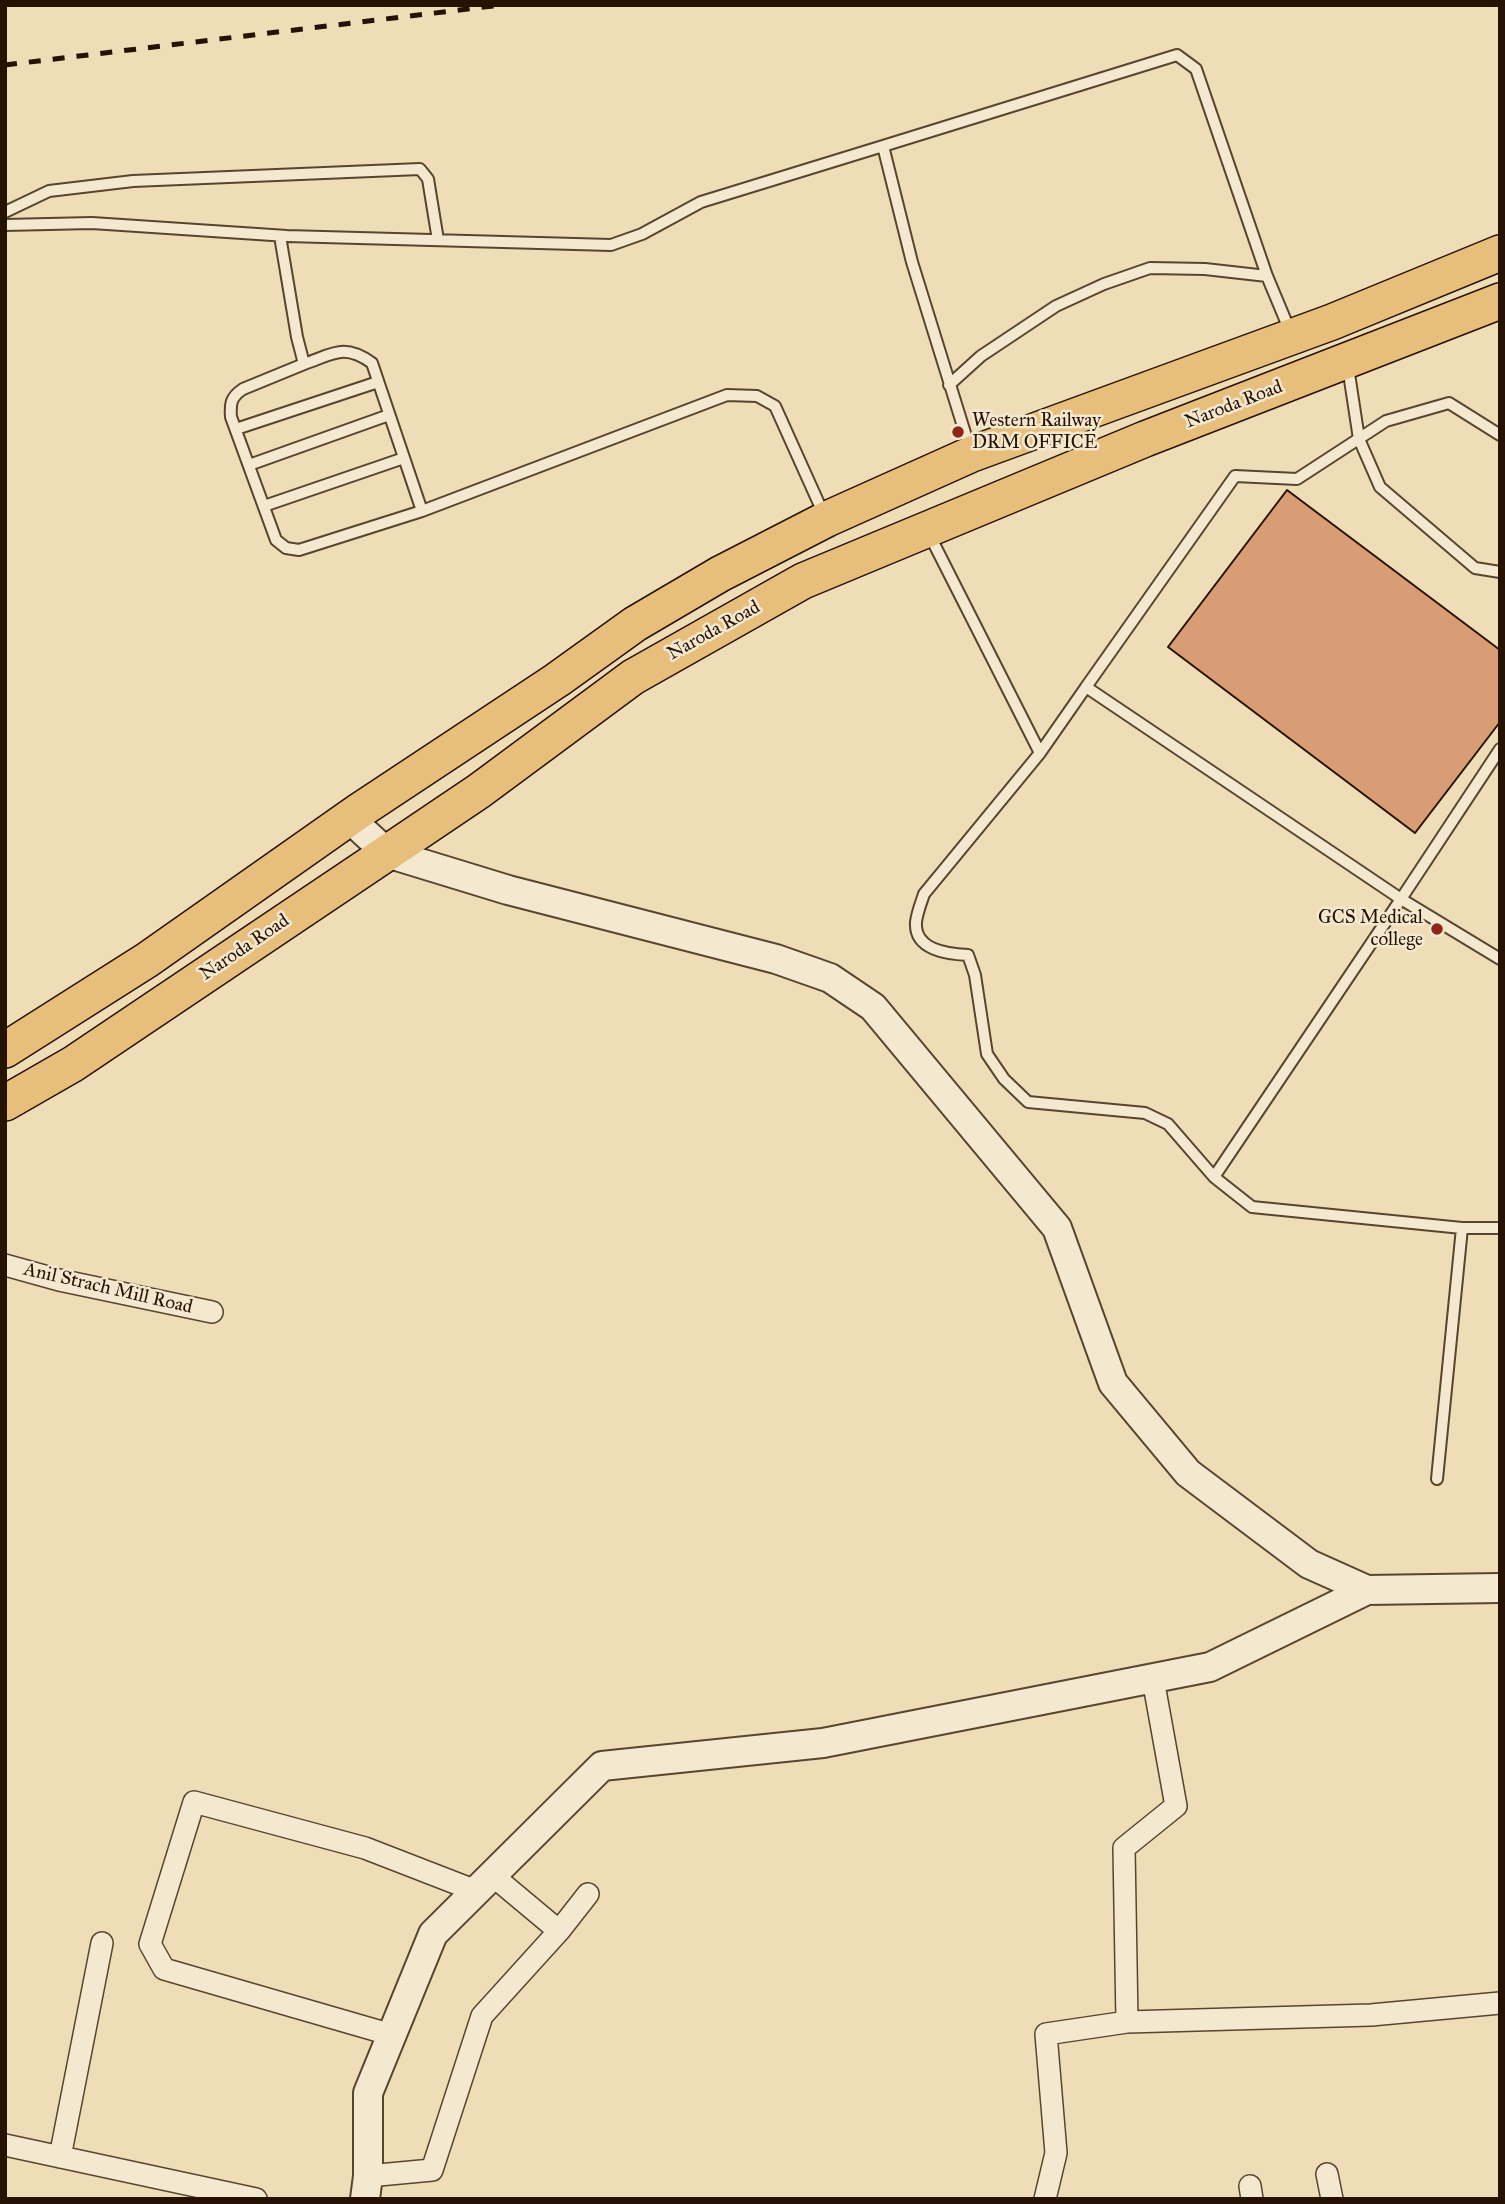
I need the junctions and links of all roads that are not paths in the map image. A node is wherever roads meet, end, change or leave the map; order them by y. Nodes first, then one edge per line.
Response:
1 (883, 146) junction
2 (5, 212) edge
3 (5, 225) edge
4 (280, 236) junction
5 (438, 240) junction
6 (1500, 253) edge
7 (1267, 276) junction
8 (1500, 301) edge
9 (1292, 337) junction
10 (1346, 361) junction
11 (304, 364) junction
12 (378, 382) junction
13 (949, 385) junction
14 (389, 415) junction
15 (236, 429) junction
16 (1500, 435) edge
17 (1359, 439) junction
18 (972, 454) junction
19 (404, 458) junction
20 (249, 465) junction
21 (264, 506) junction
22 (422, 510) junction
23 (827, 519) junction
24 (927, 528) junction
25 (1500, 572) edge
26 (1086, 687) junction
27 (1500, 749) edge
28 (1040, 753) junction
29 (349, 818) junction
30 (387, 853) junction
31 (1401, 899) junction
32 (1500, 959) edge
33 (5, 1050) edge
34 (5, 1103) edge
35 (1214, 1177) junction
36 (1462, 1228) junction
37 (1500, 1228) edge
38 (5, 1265) edge
39 (212, 1312) dead end
40 (1437, 1479) dead end
41 (1500, 1588) edge
42 (1367, 1590) junction
43 (1153, 1679) junction
44 (484, 1883) junction
45 (588, 1894) dead end
46 (559, 1931) junction
47 (102, 1944) dead end
48 (1500, 2003) edge
49 (1127, 2022) junction
50 (392, 2035) junction
51 (5, 2145) edge
52 (60, 2157) junction
53 (1327, 2174) dead end
54 (367, 2187) edge
55 (256, 2199) edge
56 (1045, 2199) edge
57 (1332, 2199) edge

1 - 5 lane
1 - 7 lane
1 - 13 lane
2 - 5 lane
3 - 4 lane
4 - 5 lane
4 - 11 lane
6 - 9 main road
7 - 9 lane
7 - 13 lane
8 - 10 main road, Naroda Road
9 - 18 main road
10 - 17 lane
10 - 24 main road, Naroda Road
11 - 12 lane
11 - 15 lane
12 - 14 lane
12 - 15 lane
13 - 18 lane
14 - 19 lane
14 - 20 lane
15 - 20 lane
16 - 17 lane
17 - 25 lane
17 - 26 lane
18 - 23 main road
19 - 21 lane
19 - 22 lane
20 - 21 lane
21 - 22 lane
22 - 23 lane
23 - 29 main road
24 - 28 lane
24 - 30 main road, Naroda Road
26 - 28 lane
26 - 31 lane
27 - 31 lane
28 - 35 lane
29 - 30 street
29 - 33 main road
30 - 34 main road, Naroda Road
30 - 42 street
31 - 32 lane
31 - 35 lane
35 - 36 lane
36 - 37 lane
36 - 40 lane
38 - 39 street, Anil Strach Mill Road
41 - 42 street
42 - 43 street
43 - 44 street
43 - 49 street
44 - 46 street
44 - 50 street
44 - 50 street
45 - 46 street
46 - 54 street
47 - 52 street
48 - 49 street
49 - 56 street
50 - 54 street
51 - 52 street
52 - 55 street
53 - 57 street

